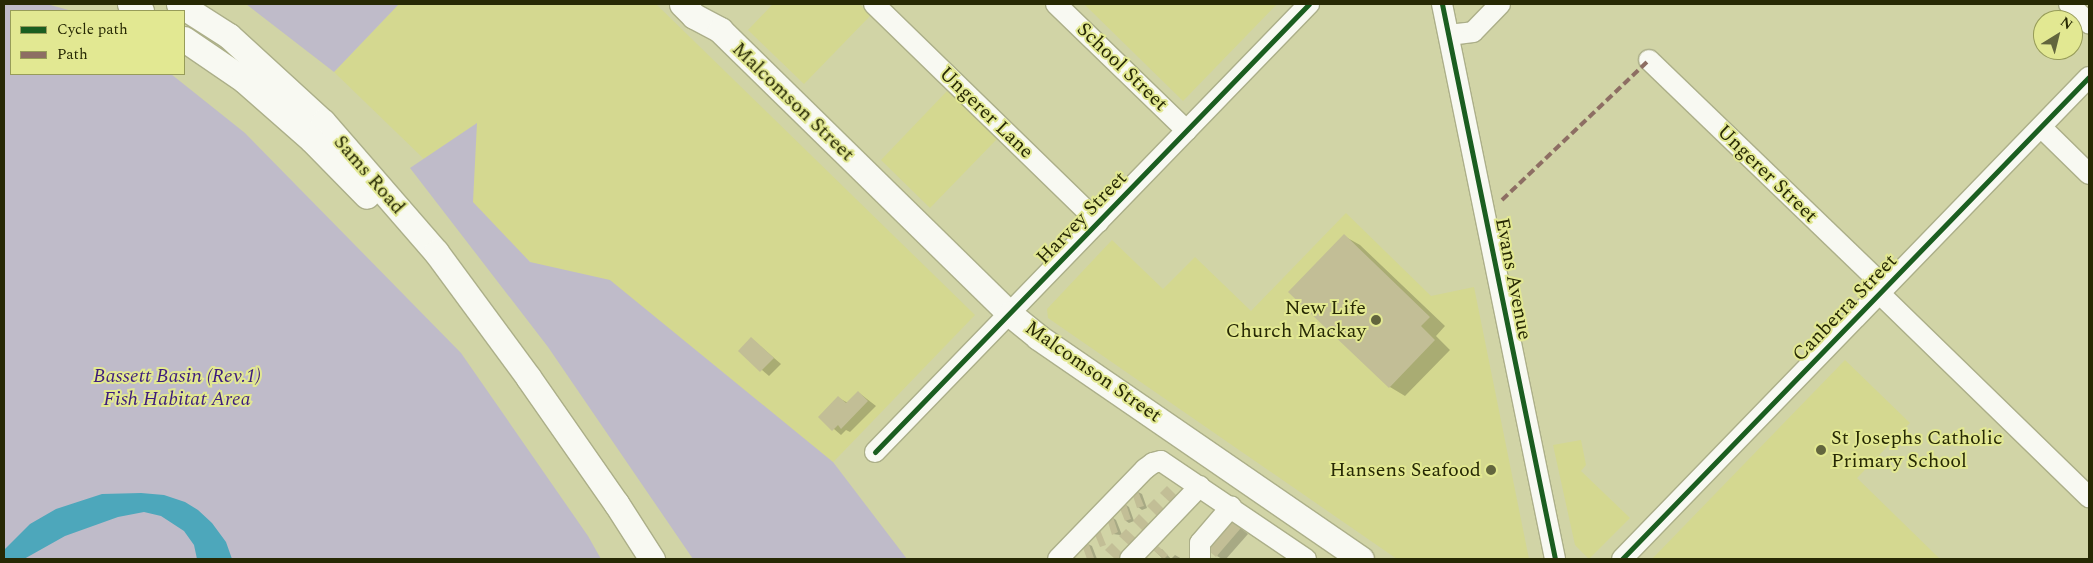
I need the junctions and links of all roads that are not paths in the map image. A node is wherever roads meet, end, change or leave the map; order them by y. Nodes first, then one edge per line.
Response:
1 (180, 4) edge
2 (682, 4) edge
3 (703, 4) edge
4 (874, 4) edge
5 (1056, 4) edge
6 (1310, 4) edge
7 (1442, 4) edge
8 (1500, 4) edge
9 (2069, 4) edge
10 (2089, 23) edge
11 (720, 30) junction
12 (1449, 35) junction
13 (185, 40) edge
14 (1649, 60) dead end
15 (2089, 77) edge
16 (2041, 127) junction
17 (1187, 131) junction
18 (2089, 174) edge
19 (1098, 222) junction
20 (1882, 290) junction
21 (1010, 314) junction
22 (528, 377) junction
23 (876, 452) dead end
24 (1200, 486) junction
25 (2089, 497) edge
26 (1231, 507) junction
27 (1294, 556) edge
28 (652, 559) edge
29 (1058, 559) edge
30 (1130, 559) edge
31 (1200, 559) edge
32 (1361, 559) edge
33 (1555, 559) edge
34 (1622, 559) edge

1 - 22 main road, Sams Road
2 - 11 main road, Malcomson Street
3 - 11 main road, Malcomson Street
4 - 19 street, Ungerer Lane
5 - 17 street, School Street
6 - 17 street, Harvey Street
7 - 12 street, Evans Avenue
8 - 12 street
9 - 10 street
11 - 21 main road, Malcomson Street
12 - 33 street, Evans Avenue
13 - 22 main road, Sams Road
14 - 20 street, Ungerer Street
15 - 16 street, Canberra Street
16 - 18 street
16 - 20 street, Canberra Street
17 - 19 street, Harvey Street
19 - 21 street, Harvey Street
20 - 25 street, Ungerer Street
20 - 34 street, Canberra Street
21 - 23 street, Harvey Street
21 - 32 main road, Malcomson Street
22 - 28 main road, Sams Road
24 - 26 street
24 - 29 street
24 - 30 street
26 - 27 street
26 - 31 street

